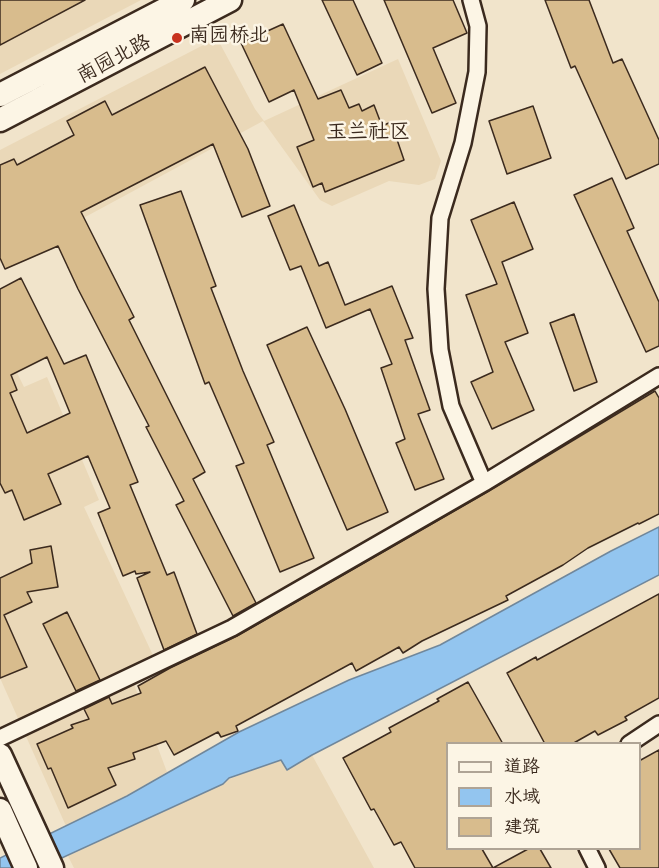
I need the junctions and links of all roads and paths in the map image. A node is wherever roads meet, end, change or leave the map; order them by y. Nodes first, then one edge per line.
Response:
1 (183, 0) edge
2 (230, 0) edge
3 (471, 0) edge
4 (0, 95) edge
5 (0, 120) edge
6 (659, 376) edge
7 (484, 483) junction
8 (659, 724) edge
9 (0, 738) edge
10 (632, 742) edge
11 (0, 754) edge
12 (0, 810) edge
13 (588, 850) edge
14 (26, 868) edge
15 (52, 868) edge
16 (597, 868) edge

1 - 4 main road, 南园北路
2 - 5 main road, 南园北路
3 - 7 street
6 - 7 street
7 - 9 street
8 - 10 street
11 - 15 main road
12 - 14 main road
13 - 16 street

